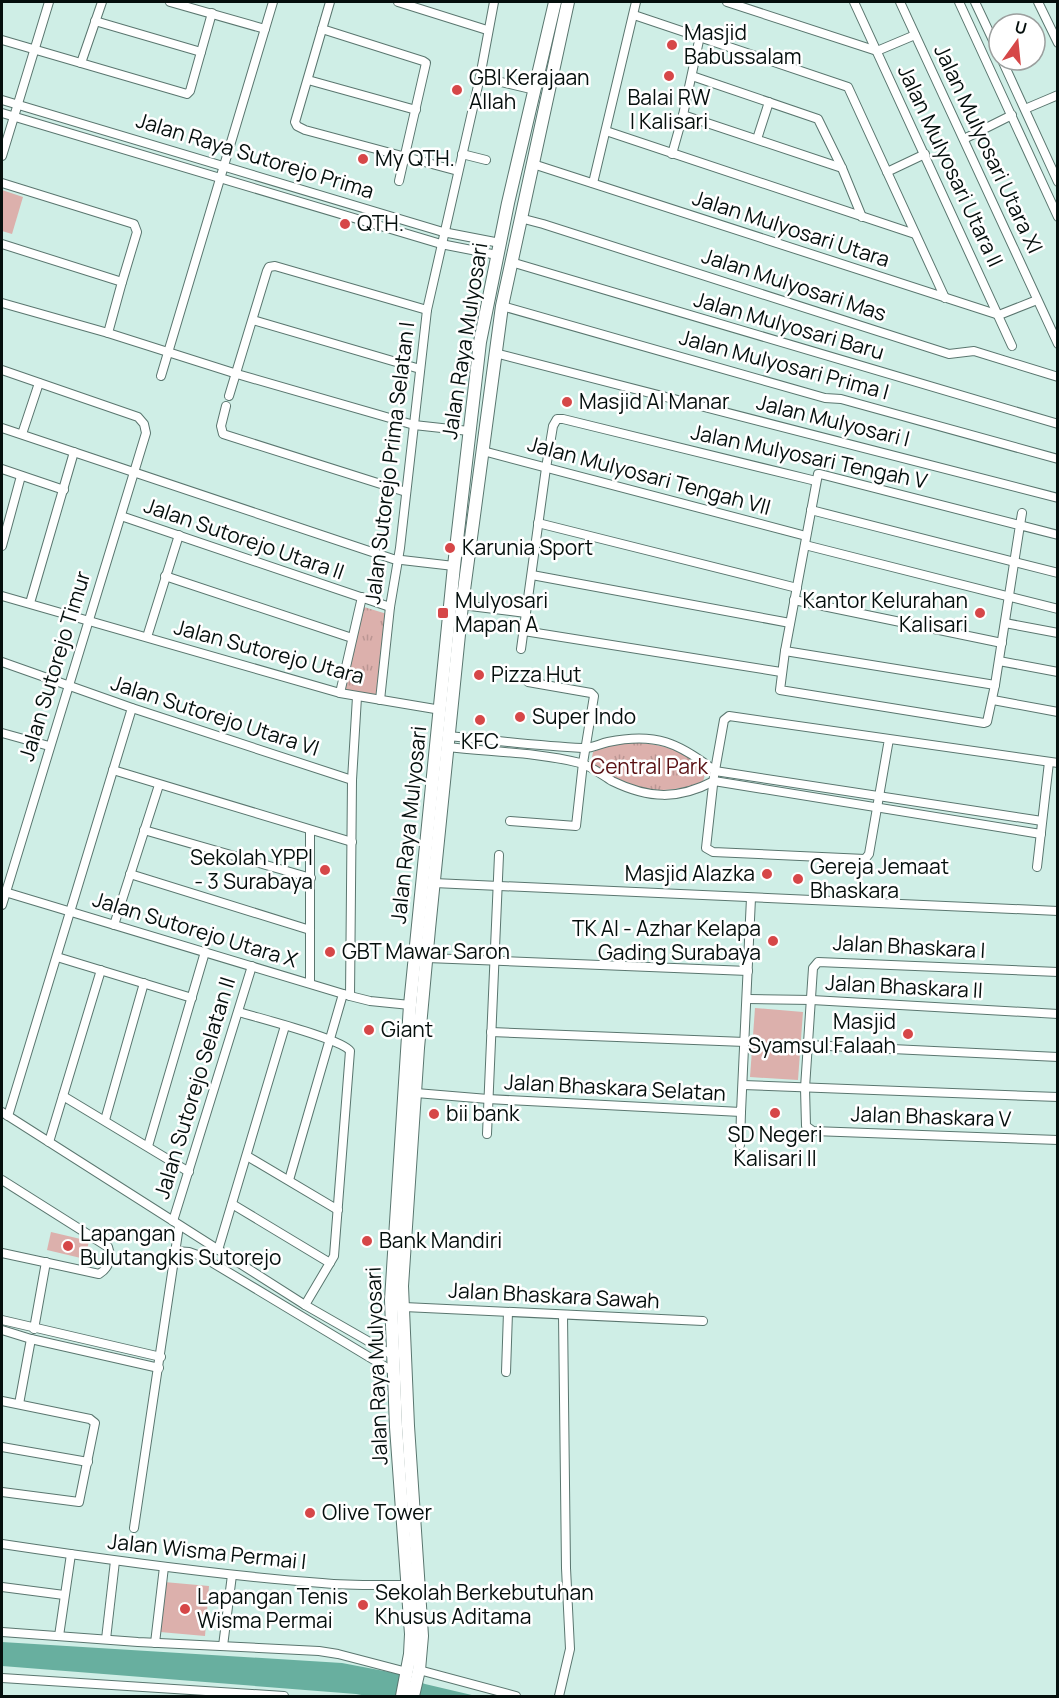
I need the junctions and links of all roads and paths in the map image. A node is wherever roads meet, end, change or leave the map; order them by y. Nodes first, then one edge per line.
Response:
1 (50, 2) edge
2 (102, 2) edge
3 (170, 2) edge
4 (273, 2) edge
5 (330, 2) edge
6 (398, 2) edge
7 (494, 2) edge
8 (555, 2) edge
9 (567, 2) edge
10 (636, 2) edge
11 (727, 2) edge
12 (854, 2) edge
13 (900, 2) edge
14 (959, 2) edge
15 (975, 2) edge
16 (1038, 2) edge
17 (212, 13) junction
18 (634, 15) junction
19 (95, 21) junction
20 (985, 23) junction
21 (987, 27) edge
22 (265, 29) junction
23 (322, 29) junction
24 (487, 30) junction
25 (971, 30) junction
26 (915, 34) junction
27 (700, 36) junction
28 (2, 40) edge
29 (1058, 43) edge
30 (34, 49) junction
31 (877, 51) junction
32 (201, 52) junction
33 (550, 55) junction
34 (81, 63) junction
35 (1008, 72) edge
36 (692, 76) junction
37 (480, 77) junction
38 (308, 80) junction
39 (536, 90) junction
40 (1058, 95) edge
41 (2, 100) edge
42 (768, 102) junction
43 (17, 105) junction
44 (1025, 109) junction
45 (416, 110) junction
46 (2, 113) edge
47 (683, 115) junction
48 (1012, 115) junction
49 (13, 116) junction
50 (606, 131) junction
51 (757, 139) junction
52 (964, 139) junction
53 (462, 154) junction
54 (672, 154) junction
55 (925, 154) junction
56 (2, 156) edge
57 (405, 157) junction
58 (486, 160) dead end
59 (532, 164) junction
60 (224, 165) junction
61 (842, 168) junction
62 (458, 171) junction
63 (887, 172) junction
64 (220, 178) junction
65 (399, 181) dead end
66 (1058, 182) edge
67 (2, 183) edge
68 (593, 183) junction
69 (862, 217) junction
70 (1058, 217) edge
71 (520, 218) junction
72 (443, 232) junction
73 (915, 234) junction
74 (2, 244) edge
75 (441, 244) junction
76 (499, 249) junction
77 (511, 262) junction
78 (122, 282) junction
79 (945, 298) junction
80 (1037, 300) junction
81 (2, 303) edge
82 (502, 306) junction
83 (427, 310) junction
84 (999, 315) junction
85 (253, 320) junction
86 (108, 333) junction
87 (1058, 344) edge
88 (1012, 346) dead end
89 (169, 352) junction
90 (495, 353) junction
91 (420, 369) junction
92 (2, 370) edge
93 (476, 371) junction
94 (493, 373) junction
95 (237, 374) junction
96 (161, 376) dead end
97 (1058, 377) edge
98 (39, 383) junction
99 (229, 396) dead end
100 (226, 406) dead end
101 (1058, 424) edge
102 (414, 425) junction
103 (2, 428) edge
104 (469, 431) junction
105 (22, 434) junction
106 (483, 451) junction
107 (74, 452) junction
108 (1058, 459) edge
109 (546, 468) junction
110 (2, 469) edge
111 (133, 472) junction
112 (21, 476) junction
113 (816, 481) junction
114 (64, 490) junction
115 (406, 492) junction
116 (1058, 498) edge
117 (811, 510) junction
118 (1022, 513) dead end
119 (121, 516) dead end
120 (6, 517) edge
121 (538, 523) junction
122 (1020, 525) junction
123 (1058, 535) edge
124 (179, 536) junction
125 (805, 540) junction
126 (2, 546) edge
127 (397, 560) junction
128 (1014, 563) junction
129 (454, 566) junction
130 (1058, 573) edge
131 (532, 574) junction
132 (165, 576) junction
133 (459, 584) junction
134 (797, 588) junction
135 (2, 596) edge
136 (1009, 596) junction
137 (362, 597) junction
138 (794, 600) junction
139 (30, 603) junction
140 (462, 605) junction
141 (390, 607) junction
142 (1058, 609) edge
143 (526, 613) junction
144 (89, 620) junction
145 (790, 623) junction
146 (1005, 623) junction
147 (524, 631) junction
148 (1058, 633) edge
149 (147, 637) junction
150 (352, 638) junction
151 (1002, 643) junction
152 (521, 649) dead end
153 (785, 651) junction
154 (999, 661) junction
155 (2, 662) edge
156 (782, 672) junction
157 (1058, 672) edge
158 (528, 682) dead end
159 (68, 685) junction
160 (995, 685) junction
161 (340, 693) junction
162 (357, 697) junction
163 (380, 700) junction
164 (993, 700) junction
165 (132, 708) junction
166 (441, 710) junction
167 (1058, 712) edge
168 (2, 733) edge
169 (889, 739) junction
170 (447, 741) junction
171 (531, 743) junction
172 (49, 746) junction
173 (585, 749) junction
174 (530, 755) junction
175 (1053, 763) edge
176 (583, 764) junction
177 (113, 770) junction
178 (715, 771) junction
179 (352, 780) junction
180 (714, 781) junction
181 (159, 784) junction
182 (880, 795) junction
183 (878, 807) junction
184 (510, 821) dead end
185 (1042, 821) junction
186 (144, 830) junction
187 (310, 830) junction
188 (1041, 834) junction
189 (352, 842) junction
190 (499, 855) dead end
191 (1037, 867) dead end
192 (130, 874) junction
193 (311, 878) junction
194 (434, 883) junction
195 (498, 887) junction
196 (5, 892) junction
197 (751, 898) junction
198 (2, 904) edge
199 (69, 911) junction
200 (1058, 911) edge
201 (114, 925) junction
202 (423, 929) junction
203 (310, 930) junction
204 (205, 952) junction
205 (57, 957) junction
206 (427, 958) junction
207 (494, 962) junction
208 (252, 966) junction
209 (101, 970) junction
210 (748, 971) junction
211 (1058, 972) edge
212 (144, 983) junction
213 (310, 983) junction
214 (347, 995) junction
215 (192, 998) junction
216 (748, 999) junction
217 (812, 1000) junction
218 (410, 1005) junction
219 (239, 1012) junction
220 (1058, 1014) edge
221 (285, 1026) junction
222 (491, 1032) junction
223 (330, 1040) junction
224 (745, 1042) junction
225 (808, 1045) junction
226 (1058, 1057) edge
227 (743, 1085) junction
228 (806, 1088) junction
229 (416, 1093) junction
230 (63, 1096) junction
231 (1058, 1097) edge
232 (488, 1099) junction
233 (741, 1112) junction
234 (5, 1114) edge
235 (105, 1120) junction
236 (806, 1126) joint
237 (408, 1131) junction
238 (487, 1134) dead end
239 (1056, 1140) edge
240 (49, 1142) junction
241 (740, 1145) dead end
242 (148, 1146) junction
243 (406, 1149) junction
244 (247, 1156) junction
245 (189, 1173) junction
246 (2, 1180) edge
247 (289, 1180) junction
248 (232, 1204) junction
249 (338, 1210) junction
250 (176, 1223) junction
251 (218, 1250) junction
252 (176, 1251) junction
253 (2, 1253) edge
254 (46, 1262) junction
255 (330, 1263) junction
256 (305, 1305) junction
257 (404, 1307) junction
258 (508, 1312) junction
259 (563, 1315) junction
260 (2, 1320) edge
261 (703, 1322) dead end
262 (34, 1329) junction
263 (2, 1330) edge
264 (31, 1339) junction
265 (394, 1356) junction
266 (160, 1357) junction
267 (159, 1368) junction
268 (394, 1372) junction
269 (506, 1372) dead end
270 (2, 1401) edge
271 (20, 1404) junction
272 (402, 1426) junction
273 (2, 1448) edge
274 (88, 1462) junction
275 (2, 1492) edge
276 (134, 1528) dead end
277 (2, 1544) edge
278 (71, 1554) junction
279 (116, 1561) junction
280 (164, 1567) junction
281 (232, 1575) junction
282 (409, 1585) junction
283 (2, 1587) edge
284 (64, 1595) junction
285 (2, 1632) edge
286 (59, 1636) junction
287 (106, 1639) junction
288 (155, 1643) junction
289 (223, 1646) junction
290 (412, 1674) junction
291 (2, 1678) edge
292 (284, 1696) edge
293 (402, 1696) edge
294 (413, 1696) edge
295 (516, 1696) edge
296 (560, 1696) edge

1 - 30 street
2 - 19 street
3 - 17 street
4 - 22 street
5 - 23 street
6 - 24 street
7 - 24 street, Jalan Sutorejo Prima Selatan I
8 - 33 main road, Jalan Raya Mulyosari
9 - 33 main road, Jalan Raya Mulyosari
10 - 18 street
11 - 31 street
12 - 31 street, Jalan Mulyosari Utara II
13 - 26 street, Jalan Mulyosari Utara XI
14 - 25 street
15 - 20 street
16 - 29 street
17 - 22 street
17 - 32 street
18 - 27 street
18 - 50 street
19 - 32 street
19 - 34 street
20 - 21 street
20 - 25 street
22 - 60 street
23 - 38 street
23 - 45 street
24 - 37 street, Jalan Sutorejo Prima Selatan I
25 - 48 street
26 - 31 street
26 - 52 street, Jalan Mulyosari Utara XI
27 - 36 street
27 - 63 street
28 - 30 street
30 - 34 street
30 - 43 street
31 - 55 street, Jalan Mulyosari Utara II
32 - 34 street
33 - 39 main road, Jalan Raya Mulyosari
33 - 59 main road, Jalan Raya Mulyosari
35 - 44 street
36 - 42 street
36 - 47 street
37 - 39 street
37 - 53 street, Jalan Sutorejo Prima Selatan I
38 - 45 street
38 - 57 street
39 - 76 main road, Jalan Raya Mulyosari
40 - 44 street
41 - 43 street, Jalan Raya Sutorejo Prima
42 - 51 street
42 - 61 street
43 - 49 street
43 - 60 street, Jalan Raya Sutorejo Prima
44 - 66 street
45 - 57 street
46 - 49 street, Jalan Raya Sutorejo Prima
47 - 51 street
47 - 54 street
48 - 52 street
48 - 70 street
49 - 56 street
49 - 64 street, Jalan Raya Sutorejo Prima
50 - 54 street
50 - 68 street
51 - 61 street
52 - 80 street, Jalan Mulyosari Utara XI
53 - 58 street
53 - 62 street, Jalan Sutorejo Prima Selatan I
54 - 69 street
55 - 63 street
55 - 84 street, Jalan Mulyosari Utara II
57 - 62 street
57 - 65 street
59 - 68 street, Jalan Mulyosari Utara
59 - 71 main road, Jalan Raya Mulyosari
60 - 64 street
60 - 72 street, Jalan Raya Sutorejo Prima
61 - 69 street
62 - 72 street, Jalan Sutorejo Prima Selatan I
63 - 73 street
64 - 75 street, Jalan Raya Sutorejo Prima
64 - 89 street
67 - 78 street
68 - 79 street, Jalan Mulyosari Utara
69 - 73 street
71 - 77 main road, Jalan Raya Mulyosari
71 - 97 street, Jalan Mulyosari Mas
72 - 75 street, Jalan Sutorejo Prima Selatan I
72 - 76 street, Jalan Raya Sutorejo Prima
73 - 79 street
74 - 78 street
75 - 76 street, Jalan Raya Sutorejo Prima
75 - 83 street, Jalan Sutorejo Prima Selatan I
76 - 93 main road, Jalan Raya Mulyosari
77 - 82 main road, Jalan Raya Mulyosari
77 - 101 street, Jalan Mulyosari Baru
78 - 86 street
79 - 84 street, Jalan Mulyosari Utara
80 - 84 street
80 - 87 street, Jalan Mulyosari Utara XI
81 - 86 street
82 - 90 main road, Jalan Raya Mulyosari
82 - 108 street, Jalan Mulyosari Prima I
83 - 85 street
83 - 91 street, Jalan Sutorejo Prima Selatan I
84 - 88 street, Jalan Mulyosari Utara II
85 - 91 street
85 - 95 street
86 - 89 street
89 - 95 street
89 - 96 street
90 - 94 main road, Jalan Raya Mulyosari
90 - 116 street, Jalan Mulyosari I
91 - 102 street, Jalan Sutorejo Prima Selatan I
92 - 98 street, Jalan Sutorejo Timur
93 - 94 main road
93 - 104 main road, Jalan Raya Mulyosari
94 - 106 main road, Jalan Raya Mulyosari
95 - 99 street
95 - 102 street
98 - 105 street
98 - 111 street, Jalan Sutorejo Timur
100 - 115 street
102 - 104 street
102 - 115 street, Jalan Sutorejo Prima Selatan I
103 - 105 street
104 - 129 main road, Jalan Raya Mulyosari
105 - 107 street
106 - 109 street, Jalan Mulyosari Tengah VII
106 - 133 main road, Jalan Raya Mulyosari
107 - 111 street
107 - 114 street
109 - 113 street, Jalan Mulyosari Tengah V
109 - 121 street
109 - 125 street, Jalan Mulyosari Tengah VII
110 - 112 street
111 - 127 street
111 - 144 street, Jalan Sutorejo Timur
112 - 114 street
112 - 120 street
113 - 117 street
113 - 122 street, Jalan Mulyosari Tengah V
114 - 139 street
115 - 127 street, Jalan Sutorejo Prima Selatan I
117 - 125 street
117 - 128 street
118 - 122 street
119 - 124 street, Jalan Sutorejo Utara II
120 - 126 street
121 - 131 street
121 - 134 street
122 - 123 street, Jalan Mulyosari Tengah V
122 - 128 street
124 - 132 street
124 - 137 street, Jalan Sutorejo Utara II
125 - 134 street
125 - 136 street, Jalan Mulyosari Tengah VII
127 - 129 street
127 - 141 street, Jalan Sutorejo Prima Selatan I
128 - 130 street
128 - 136 street
129 - 133 main road, Jalan Raya Mulyosari
131 - 143 street
131 - 145 street
132 - 149 street
132 - 150 street
133 - 140 main road, Jalan Raya Mulyosari
133 - 166 main road, Jalan Raya Mulyosari
134 - 138 street
135 - 139 street, Jalan Sutorejo Utara
136 - 142 street, Jalan Mulyosari Tengah VII
136 - 146 street
137 - 141 street, Jalan Sutorejo Utara II
137 - 150 street
138 - 145 street
138 - 151 street
139 - 144 street, Jalan Sutorejo Utara
140 - 143 street
140 - 170 main road, Jalan Raya Mulyosari
141 - 163 street, Jalan Sutorejo Prima Selatan I
143 - 147 street
144 - 149 street, Jalan Sutorejo Utara
144 - 159 street, Jalan Sutorejo Timur
145 - 153 street
146 - 148 street
146 - 151 street
147 - 152 street
147 - 156 street
149 - 161 street, Jalan Sutorejo Utara
150 - 161 street
151 - 154 street
153 - 156 street
153 - 160 street
154 - 157 street
154 - 160 street
155 - 159 street, Jalan Sutorejo Utara VI
156 - 164 street
158 - 173 street
159 - 165 street, Jalan Sutorejo Utara VI
159 - 172 street, Jalan Sutorejo Timur
160 - 164 street
161 - 162 street, Jalan Sutorejo Utara
162 - 163 street, Jalan Sutorejo Utara
162 - 179 street
163 - 166 street, Jalan Sutorejo Utara
164 - 167 street
165 - 177 street
165 - 179 street, Jalan Sutorejo Utara VI
166 - 202 main road, Jalan Raya Mulyosari
168 - 172 street
169 - 175 street
169 - 178 street
169 - 182 street
170 - 171 street
170 - 174 street
170 - 194 main road, Jalan Raya Mulyosari
171 - 173 street
171 - 174 street
172 - 196 street, Jalan Sutorejo Timur
173 - 176 street
173 - 178 street
174 - 176 street
175 - 185 street
176 - 180 street
176 - 184 street
177 - 181 street
177 - 199 street
178 - 180 street
178 - 182 street
179 - 189 street
180 - 183 street
180 - 183 street
181 - 186 street
181 - 187 street
182 - 183 street
182 - 185 street
183 - 188 street
185 - 188 street
186 - 192 street
186 - 193 street
187 - 189 street
187 - 193 street
188 - 191 street
189 - 214 street
190 - 195 street, Jalan Bhaskara Selatan
192 - 201 street
192 - 203 street
193 - 203 street
194 - 195 street
194 - 202 main road, Jalan Raya Mulyosari
195 - 197 street
195 - 207 street, Jalan Bhaskara Selatan
196 - 198 street, Jalan Sutorejo Timur
196 - 199 street, Jalan Sutorejo Utara X
197 - 200 street
197 - 210 street, Jalan Bhaskara Selatan
199 - 201 street, Jalan Sutorejo Utara X
199 - 205 street
201 - 204 street, Jalan Sutorejo Utara X
202 - 206 main road, Jalan Raya Mulyosari
202 - 218 main road, Jalan Raya Mulyosari
203 - 213 street
204 - 208 street, Jalan Sutorejo Utara X
204 - 215 street
205 - 209 street
205 - 234 street
206 - 207 street
206 - 229 main road, Jalan Raya Mulyosari
207 - 210 street
207 - 222 street, Jalan Bhaskara Selatan
208 - 213 street, Jalan Sutorejo Utara X
208 - 219 street, Jalan Sutorejo Selatan II
209 - 212 street
209 - 230 street
210 - 216 street, Jalan Bhaskara Selatan
211 - 217 street, Jalan Bhaskara I
212 - 215 street
212 - 235 street
213 - 214 street, Jalan Sutorejo Utara X
214 - 218 street, Jalan Sutorejo Utara X
214 - 223 street
215 - 242 street
216 - 217 street, Jalan Bhaskara II
216 - 224 street, Jalan Bhaskara Selatan
217 - 220 street, Jalan Bhaskara II
217 - 225 street, Jalan Bhaskara I
218 - 237 main road, Jalan Raya Mulyosari
219 - 221 street
219 - 245 street, Jalan Sutorejo Selatan II
221 - 223 street
221 - 244 street
222 - 224 street
222 - 232 street, Jalan Bhaskara Selatan
223 - 247 street
223 - 249 street
224 - 227 street, Jalan Bhaskara Selatan
225 - 226 street
225 - 228 street, Jalan Bhaskara I
227 - 228 street
227 - 233 street, Jalan Bhaskara Selatan
228 - 231 street
228 - 236 street, Jalan Bhaskara I
229 - 232 street, Jalan Bhaskara Selatan
229 - 237 main road, Jalan Raya Mulyosari
230 - 235 street
230 - 240 street
232 - 233 street, Jalan Bhaskara Selatan
232 - 238 street, Jalan Bhaskara Selatan
233 - 241 street
234 - 240 street
235 - 242 street
236 - 239 street, Jalan Bhaskara V
237 - 243 main road, Jalan Raya Mulyosari
240 - 250 street
242 - 245 street
243 - 257 main road, Jalan Raya Mulyosari
243 - 265 main road, Jalan Raya Mulyosari
244 - 247 street
244 - 248 street
245 - 250 street, Jalan Sutorejo Selatan II
246 - 254 street
247 - 249 street
248 - 251 street
248 - 255 street
249 - 255 street
250 - 251 street
250 - 252 street, Jalan Sutorejo Selatan II
251 - 256 street
252 - 266 street, Jalan Sutorejo Selatan II
252 - 268 street
253 - 254 street
254 - 262 street
255 - 256 street
256 - 265 street
257 - 258 street, Jalan Bhaskara Sawah
257 - 272 main road, Jalan Raya Mulyosari
258 - 259 street, Jalan Bhaskara Sawah
258 - 269 street
259 - 261 street, Jalan Bhaskara Sawah
259 - 296 street
260 - 262 street
262 - 266 street
263 - 264 street
264 - 267 street
264 - 271 street
265 - 268 main road, Jalan Raya Mulyosari
266 - 267 street, Jalan Sutorejo Selatan II
267 - 276 street, Jalan Sutorejo Selatan II
268 - 272 main road, Jalan Raya Mulyosari
270 - 271 street
271 - 274 street
272 - 282 main road, Jalan Raya Mulyosari
272 - 290 main road, Jalan Raya Mulyosari
273 - 274 street
274 - 275 street
277 - 278 street, Jalan Wisma Permai I
278 - 279 street, Jalan Wisma Permai I
278 - 284 street
279 - 280 street, Jalan Wisma Permai I
279 - 287 street
280 - 281 street, Jalan Wisma Permai I
280 - 288 street
281 - 282 street, Jalan Wisma Permai I
281 - 289 street
282 - 290 main road, Jalan Raya Mulyosari
283 - 284 street
284 - 286 street
285 - 286 street
286 - 287 street
287 - 288 street
288 - 289 street
289 - 290 street
290 - 293 main road, Jalan Raya Mulyosari
290 - 294 main road, Jalan Raya Mulyosari
290 - 295 street
291 - 292 street

